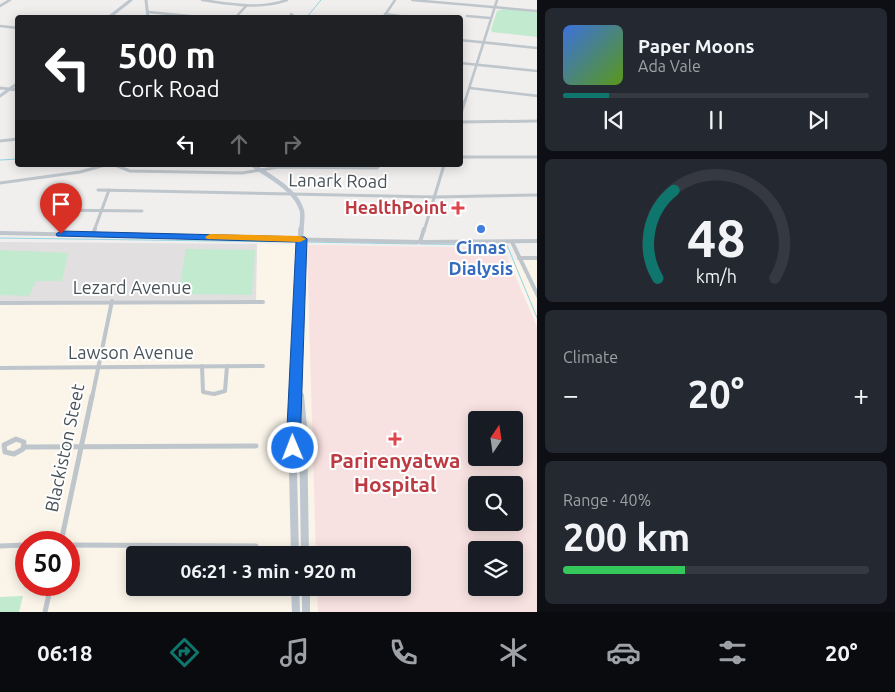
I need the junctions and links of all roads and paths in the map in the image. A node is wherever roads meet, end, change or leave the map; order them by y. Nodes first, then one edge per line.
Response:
1 (10, 0) edge
2 (132, 0) edge
3 (142, 0) edge
4 (146, 0) edge
5 (202, 0) edge
6 (287, 0) edge
7 (394, 0) edge
8 (412, 0) edge
9 (497, 0) edge
10 (248, 5) junction
11 (0, 6) edge
12 (493, 7) junction
13 (147, 10) junction
14 (537, 11) edge
15 (112, 15) edge
16 (148, 15) edge
17 (186, 15) edge
18 (238, 15) edge
19 (385, 15) edge
20 (467, 16) dead end
21 (490, 18) junction
22 (0, 26) edge
23 (15, 28) edge
24 (463, 40) edge
25 (482, 42) junction
26 (537, 48) edge
27 (463, 63) edge
28 (476, 64) junction
29 (537, 71) edge
30 (15, 85) edge
31 (0, 88) edge
32 (470, 88) junction
33 (9, 89) junction
34 (15, 90) edge
35 (0, 96) edge
36 (537, 96) edge
37 (463, 109) edge
38 (537, 121) edge
39 (463, 122) edge
40 (15, 139) edge
41 (0, 140) edge
42 (463, 157) edge
43 (537, 157) edge
44 (99, 167) edge
45 (118, 167) edge
46 (255, 167) edge
47 (275, 167) edge
48 (328, 167) edge
49 (378, 167) edge
50 (443, 167) edge
51 (260, 171) junction
52 (0, 182) edge
53 (98, 190) dead end
54 (109, 190) junction
55 (292, 194) junction
56 (537, 195) edge
57 (435, 196) junction
58 (50, 210) dead end
59 (101, 210) junction
60 (142, 211) dead end
61 (0, 232) edge
62 (93, 234) junction
63 (302, 239) junction
64 (420, 242) junction
65 (512, 242) junction
66 (537, 242) edge
67 (519, 258) junction
68 (537, 258) edge
69 (537, 294) edge
70 (112, 301) junction
71 (263, 302) dead end
72 (0, 303) edge
73 (202, 366) junction
74 (227, 366) junction
75 (263, 366) dead end
76 (98, 367) junction
77 (0, 368) edge
78 (297, 374) junction
79 (82, 445) junction
80 (25, 446) junction
81 (256, 446) dead end
82 (63, 531) edge
83 (15, 545) edge
84 (80, 545) edge
85 (0, 546) edge
86 (256, 546) dead end
87 (295, 546) edge
88 (305, 546) edge
89 (49, 596) edge
90 (295, 596) edge
91 (306, 596) edge
92 (45, 612) edge
93 (296, 612) edge
94 (306, 612) edge

1 - 11 street
2 - 15 main road
3 - 13 main road
4 - 13 main road
5 - 10 street
6 - 10 street
7 - 19 street
8 - 12 street
9 - 12 street
10 - 18 street
12 - 14 street
12 - 21 street
13 - 16 main road
13 - 17 street
20 - 21 street
21 - 25 street
22 - 23 street
24 - 25 street
25 - 26 street
25 - 28 street
27 - 28 street
28 - 29 street
28 - 32 street
30 - 33 main road
31 - 33 street
32 - 36 street
32 - 37 street
33 - 34 street
33 - 35 main road
38 - 39 street
40 - 41 street
42 - 43 street
44 - 52 street
45 - 51 street
46 - 51 main road
47 - 51 street
48 - 49 street
50 - 57 street
51 - 55 main road
53 - 54 street, Lanark Road
54 - 55 street, Lanark Road
54 - 59 street
55 - 57 street, Lanark Road
55 - 63 main road
56 - 57 street, Lanark Road
57 - 64 street
58 - 59 street
59 - 60 street
59 - 62 street
61 - 62 street
62 - 63 street
63 - 64 street
63 - 78 main road
64 - 65 street
65 - 66 street
65 - 67 street
67 - 68 street
67 - 69 street
70 - 71 street, Lezard Avenue
70 - 72 street, Lezard Avenue
70 - 76 street, Blackiston Steet
73 - 74 street, Lawson Avenue
73 - 74 street
73 - 76 street, Lawson Avenue
74 - 75 street, Lawson Avenue
76 - 77 street, Lawson Avenue
76 - 79 street, Blackiston Steet
78 - 87 main road
78 - 88 main road
79 - 80 street
79 - 81 street
79 - 82 street, Blackiston Steet
80 - 80 street
83 - 85 street
84 - 86 street
89 - 92 street
90 - 93 main road
91 - 94 main road

